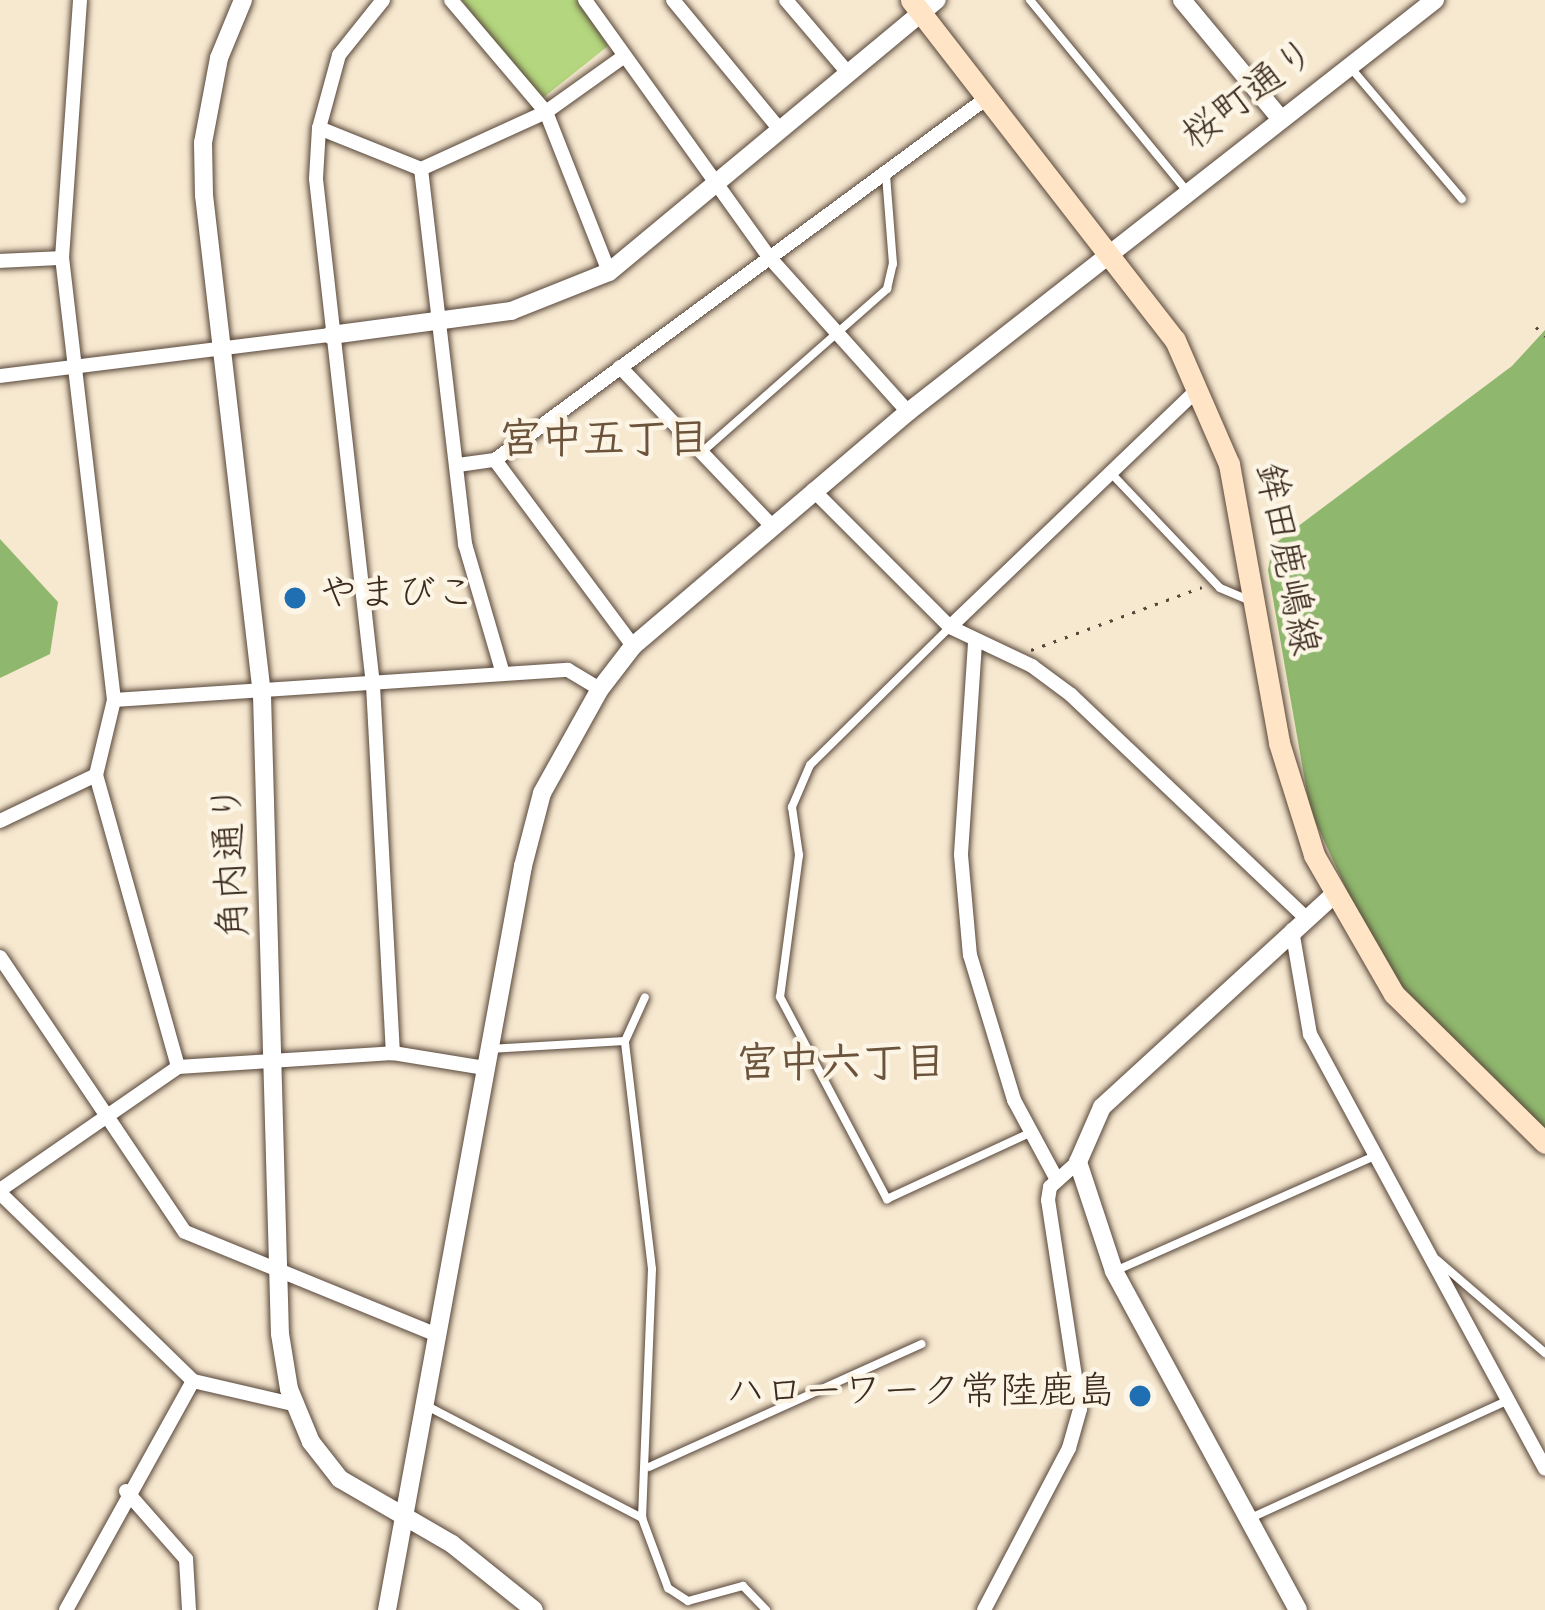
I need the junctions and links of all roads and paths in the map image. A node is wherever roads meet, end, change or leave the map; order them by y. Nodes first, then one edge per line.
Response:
1 (80, 0) edge
2 (243, 0) edge
3 (383, 0) edge
4 (451, 0) edge
5 (585, 0) edge
6 (674, 0) edge
7 (786, 0) edge
8 (1030, 0) edge
9 (1182, 0) edge
10 (1435, 0) edge
11 (923, 4) edge
12 (623, 58) junction
13 (1349, 65) junction
14 (848, 74) junction
15 (988, 98) junction
16 (546, 112) junction
17 (1280, 118) junction
18 (319, 128) junction
19 (780, 130) junction
20 (421, 169) junction
21 (886, 175) junction
22 (713, 184) junction
23 (1186, 190) junction
24 (1462, 199) dead end
25 (1109, 249) junction
26 (769, 257) junction
27 (62, 258) junction
28 (0, 261) edge
29 (609, 272) junction
30 (440, 326) junction
31 (1536, 327) dead end
32 (837, 333) junction
33 (331, 335) junction
34 (1545, 336) edge
35 (221, 347) junction
36 (74, 364) junction
37 (620, 368) junction
38 (0, 376) edge
39 (1198, 388) junction
40 (908, 412) junction
41 (702, 452) junction
42 (495, 460) junction
43 (458, 465) junction
44 (1108, 470) junction
45 (813, 490) junction
46 (772, 527) junction
47 (1215, 582) junction
48 (1255, 603) junction
49 (950, 627) junction
50 (975, 643) junction
51 (634, 646) junction
52 (1011, 658) junction
53 (503, 674) junction
54 (374, 685) junction
55 (599, 689) junction
56 (262, 694) junction
57 (114, 700) junction
58 (96, 775) junction
59 (0, 821) edge
60 (1334, 895) junction
61 (1299, 924) junction
62 (0, 957) edge
63 (645, 997) dead end
64 (625, 1041) junction
65 (393, 1053) junction
66 (278, 1059) junction
67 (487, 1059) junction
68 (178, 1067) junction
69 (107, 1118) junction
70 (1031, 1132) junction
71 (1545, 1143) edge
72 (1377, 1155) junction
73 (1078, 1162) junction
74 (1057, 1180) junction
75 (0, 1192) edge
76 (1437, 1259) junction
77 (281, 1269) junction
78 (1114, 1271) junction
79 (435, 1334) junction
80 (922, 1344) dead end
81 (1545, 1353) edge
82 (193, 1381) junction
83 (1508, 1400) junction
84 (293, 1404) junction
85 (424, 1405) junction
86 (649, 1467) junction
87 (1545, 1469) edge
88 (126, 1491) junction
89 (403, 1517) junction
90 (642, 1518) junction
91 (1248, 1519) junction
92 (66, 1610) edge
93 (189, 1610) edge
94 (388, 1610) edge
95 (534, 1610) edge
96 (766, 1610) edge
97 (984, 1610) edge
98 (1298, 1610) edge

1 - 27 street
2 - 35 street, 角内通り
3 - 18 street
4 - 16 street
5 - 12 street
6 - 19 street
7 - 14 street
8 - 23 lane
9 - 17 street
10 - 13 street, 桜町通り
11 - 14 street
11 - 15 main road, 鉾田鹿嶋線
12 - 16 street
12 - 22 street
13 - 17 street, 桜町通り
13 - 24 lane
14 - 19 street
15 - 21 street
15 - 25 main road, 鉾田鹿嶋線
16 - 20 street
16 - 29 street
17 - 23 street, 桜町通り
18 - 20 street
18 - 33 street
19 - 22 street
20 - 30 street
21 - 26 street
21 - 32 lane
22 - 26 street
22 - 29 street
23 - 25 street, 桜町通り
25 - 39 main road, 鉾田鹿嶋線
25 - 40 street, 桜町通り
26 - 32 street
26 - 37 street
27 - 28 street
27 - 36 street
29 - 30 street
30 - 33 street
30 - 43 street
31 - 34 path
32 - 40 street
32 - 41 lane
33 - 35 street
33 - 54 street
35 - 36 street
35 - 56 street, 角内通り
36 - 38 street
36 - 57 street
37 - 41 street
37 - 42 street
39 - 44 street
39 - 48 main road, 鉾田鹿嶋線
40 - 45 street, 桜町通り
41 - 46 street
42 - 43 street
42 - 51 street
43 - 53 street
44 - 47 lane
44 - 49 street
45 - 46 street, 桜町通り
45 - 49 street
46 - 51 street, 桜町通り
47 - 48 lane
47 - 52 path
48 - 60 main road, 鉾田鹿嶋線
49 - 50 street
49 - 70 lane
50 - 52 street
50 - 70 street
51 - 55 street, 桜町通り
52 - 61 street
53 - 54 street
53 - 55 street
54 - 56 street
54 - 65 street
55 - 67 street, 桜町通り
56 - 57 street
56 - 66 street, 角内通り
57 - 58 street
58 - 59 street
58 - 68 street
60 - 61 street
60 - 71 main road, 鉾田鹿嶋線
61 - 72 street
61 - 73 street
62 - 69 street
63 - 64 lane
64 - 67 lane
64 - 86 lane
65 - 66 street
65 - 67 street
66 - 68 street
66 - 77 street, 角内通り
67 - 79 street, 桜町通り
68 - 69 street
69 - 75 street
69 - 77 street
70 - 74 street
72 - 76 street
72 - 78 lane
73 - 74 street
73 - 78 street
74 - 97 street
75 - 82 street
76 - 81 lane
76 - 83 street
77 - 79 street
77 - 84 street, 角内通り
78 - 91 street
79 - 85 street, 桜町通り
80 - 86 lane
82 - 84 street
82 - 88 street
83 - 87 street
83 - 91 lane
84 - 89 street, 角内通り
85 - 89 street, 桜町通り
85 - 90 lane
86 - 90 lane
88 - 92 street
88 - 93 street
89 - 94 street, 桜町通り
89 - 95 street, 角内通り
90 - 96 lane
91 - 98 street

